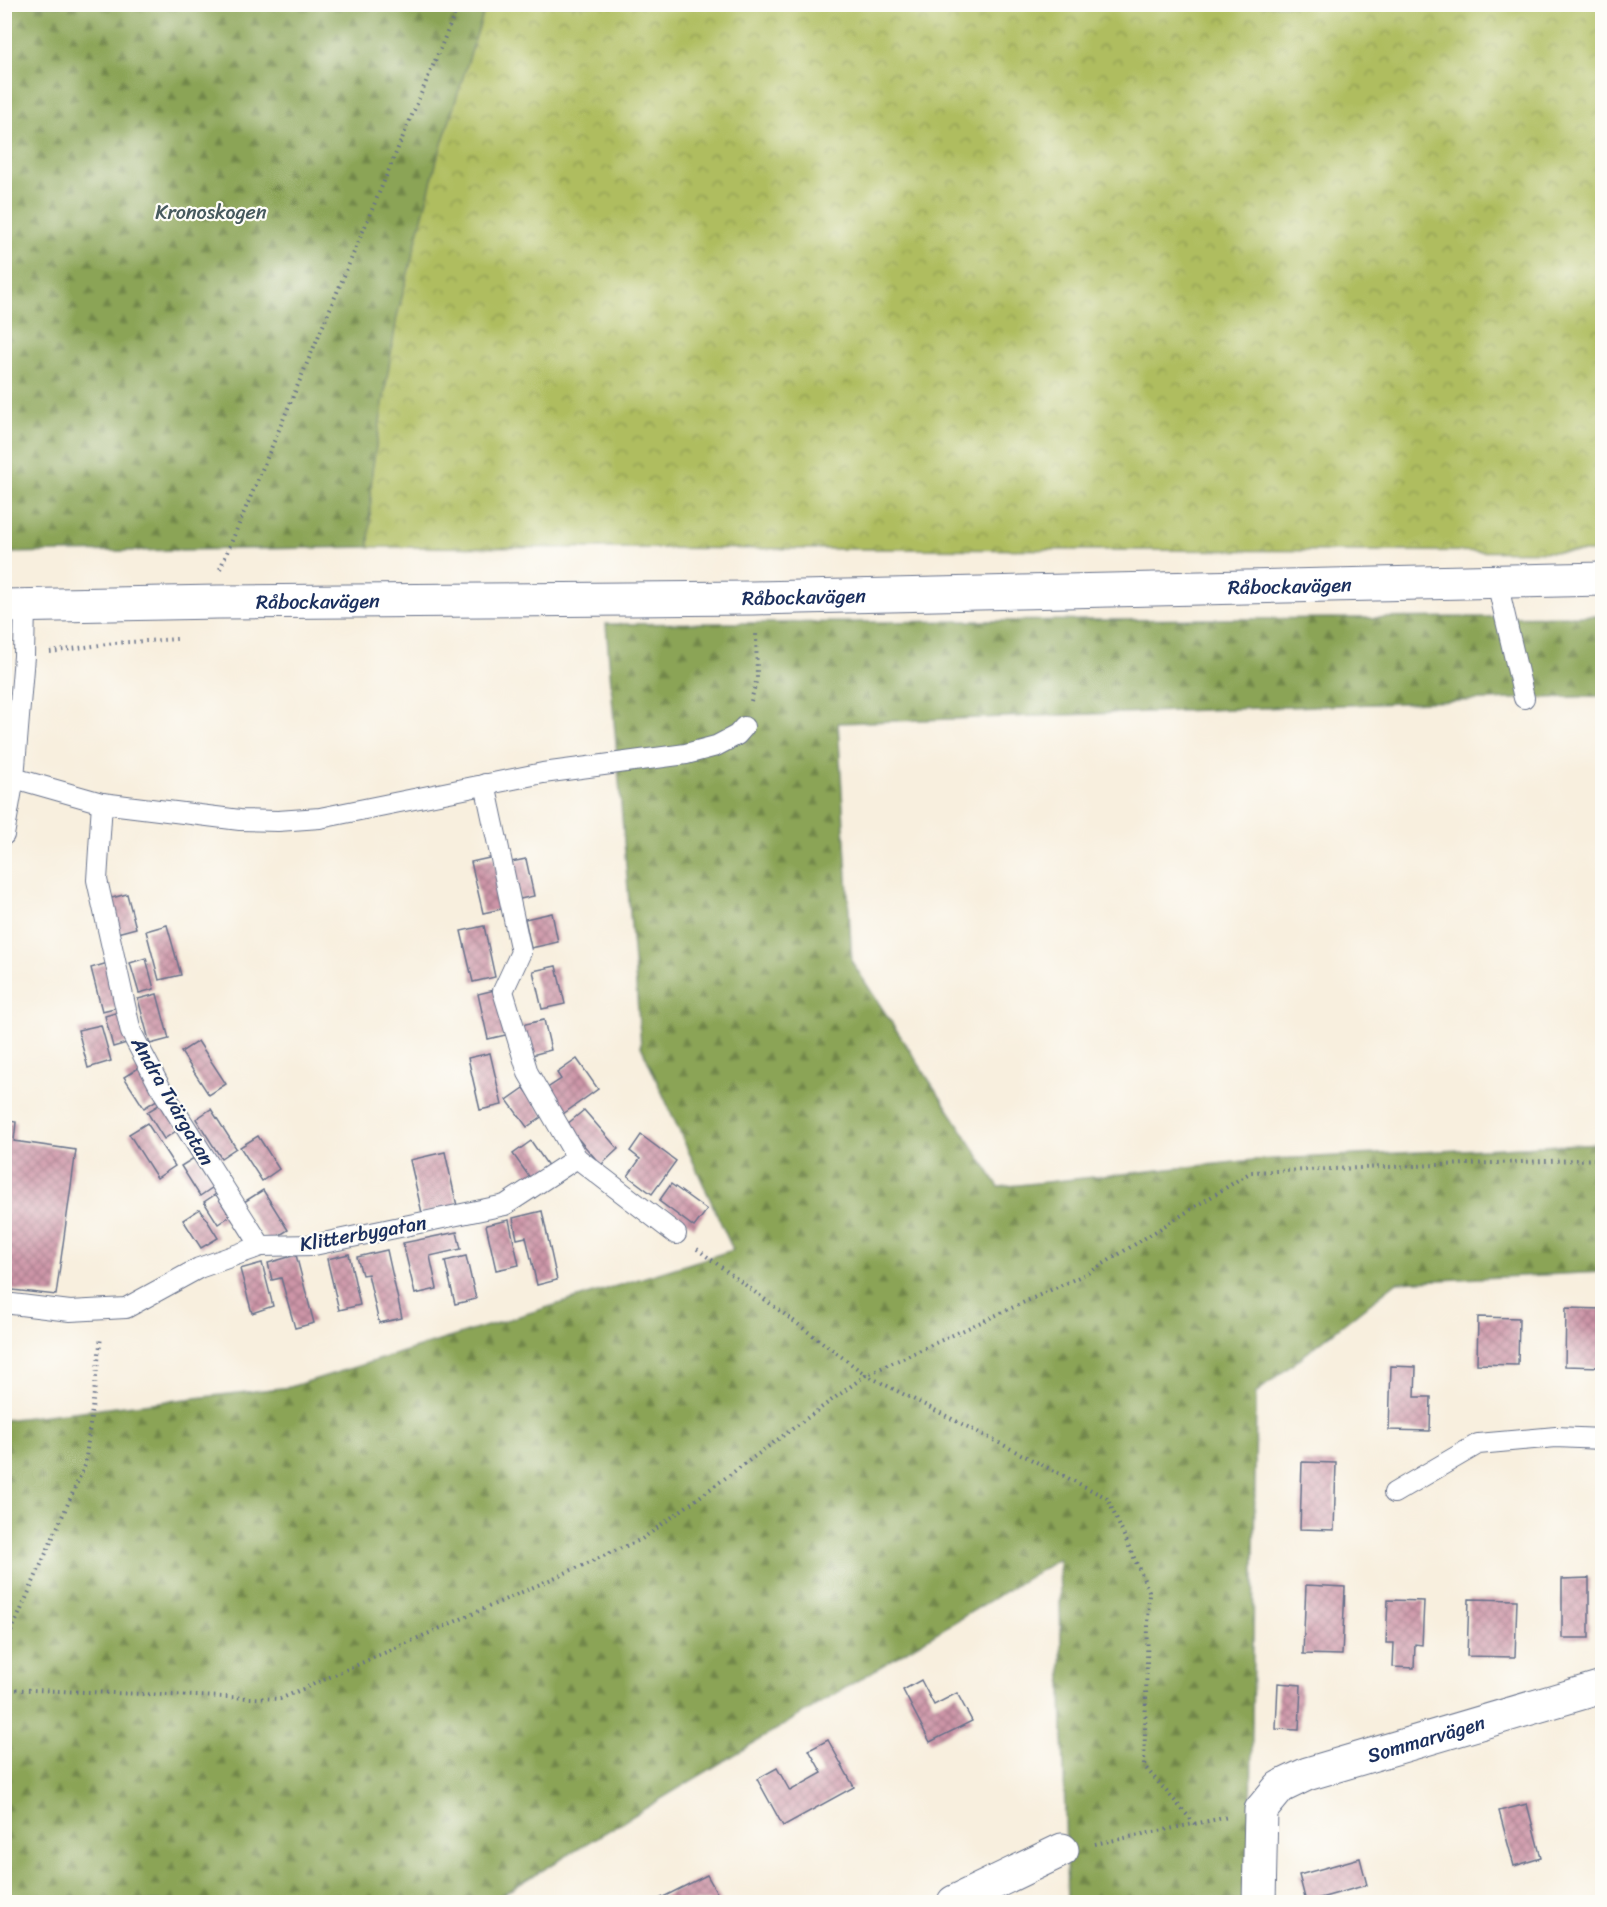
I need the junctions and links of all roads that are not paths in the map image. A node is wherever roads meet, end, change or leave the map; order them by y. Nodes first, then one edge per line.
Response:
1 (1602, 579) edge
2 (1497, 582) junction
3 (15, 606) edge
4 (1524, 698) dead end
5 (744, 727) road end
6 (9, 778) edge
7 (485, 784) junction
8 (102, 803) junction
9 (4, 836) edge
10 (577, 1158) junction
11 (676, 1234) road end
12 (261, 1246) junction
13 (4, 1303) edge
14 (1602, 1440) edge
15 (1395, 1493) dead end
16 (1602, 1687) edge
17 (1062, 1850) road end
18 (954, 1902) edge
19 (1259, 1902) edge

1 - 2 street, Råbockavägen
2 - 3 street, Råbockavägen
2 - 4 lane
3 - 6 lane
5 - 7 lane
6 - 8 lane
6 - 9 lane
7 - 8 lane
7 - 10 lane
8 - 12 lane, Andra Tvärgatan
10 - 11 lane
10 - 12 lane, Klitterbygatan
12 - 13 lane, Klitterbygatan
14 - 15 lane
16 - 19 street, Sommarvägen
17 - 18 street

